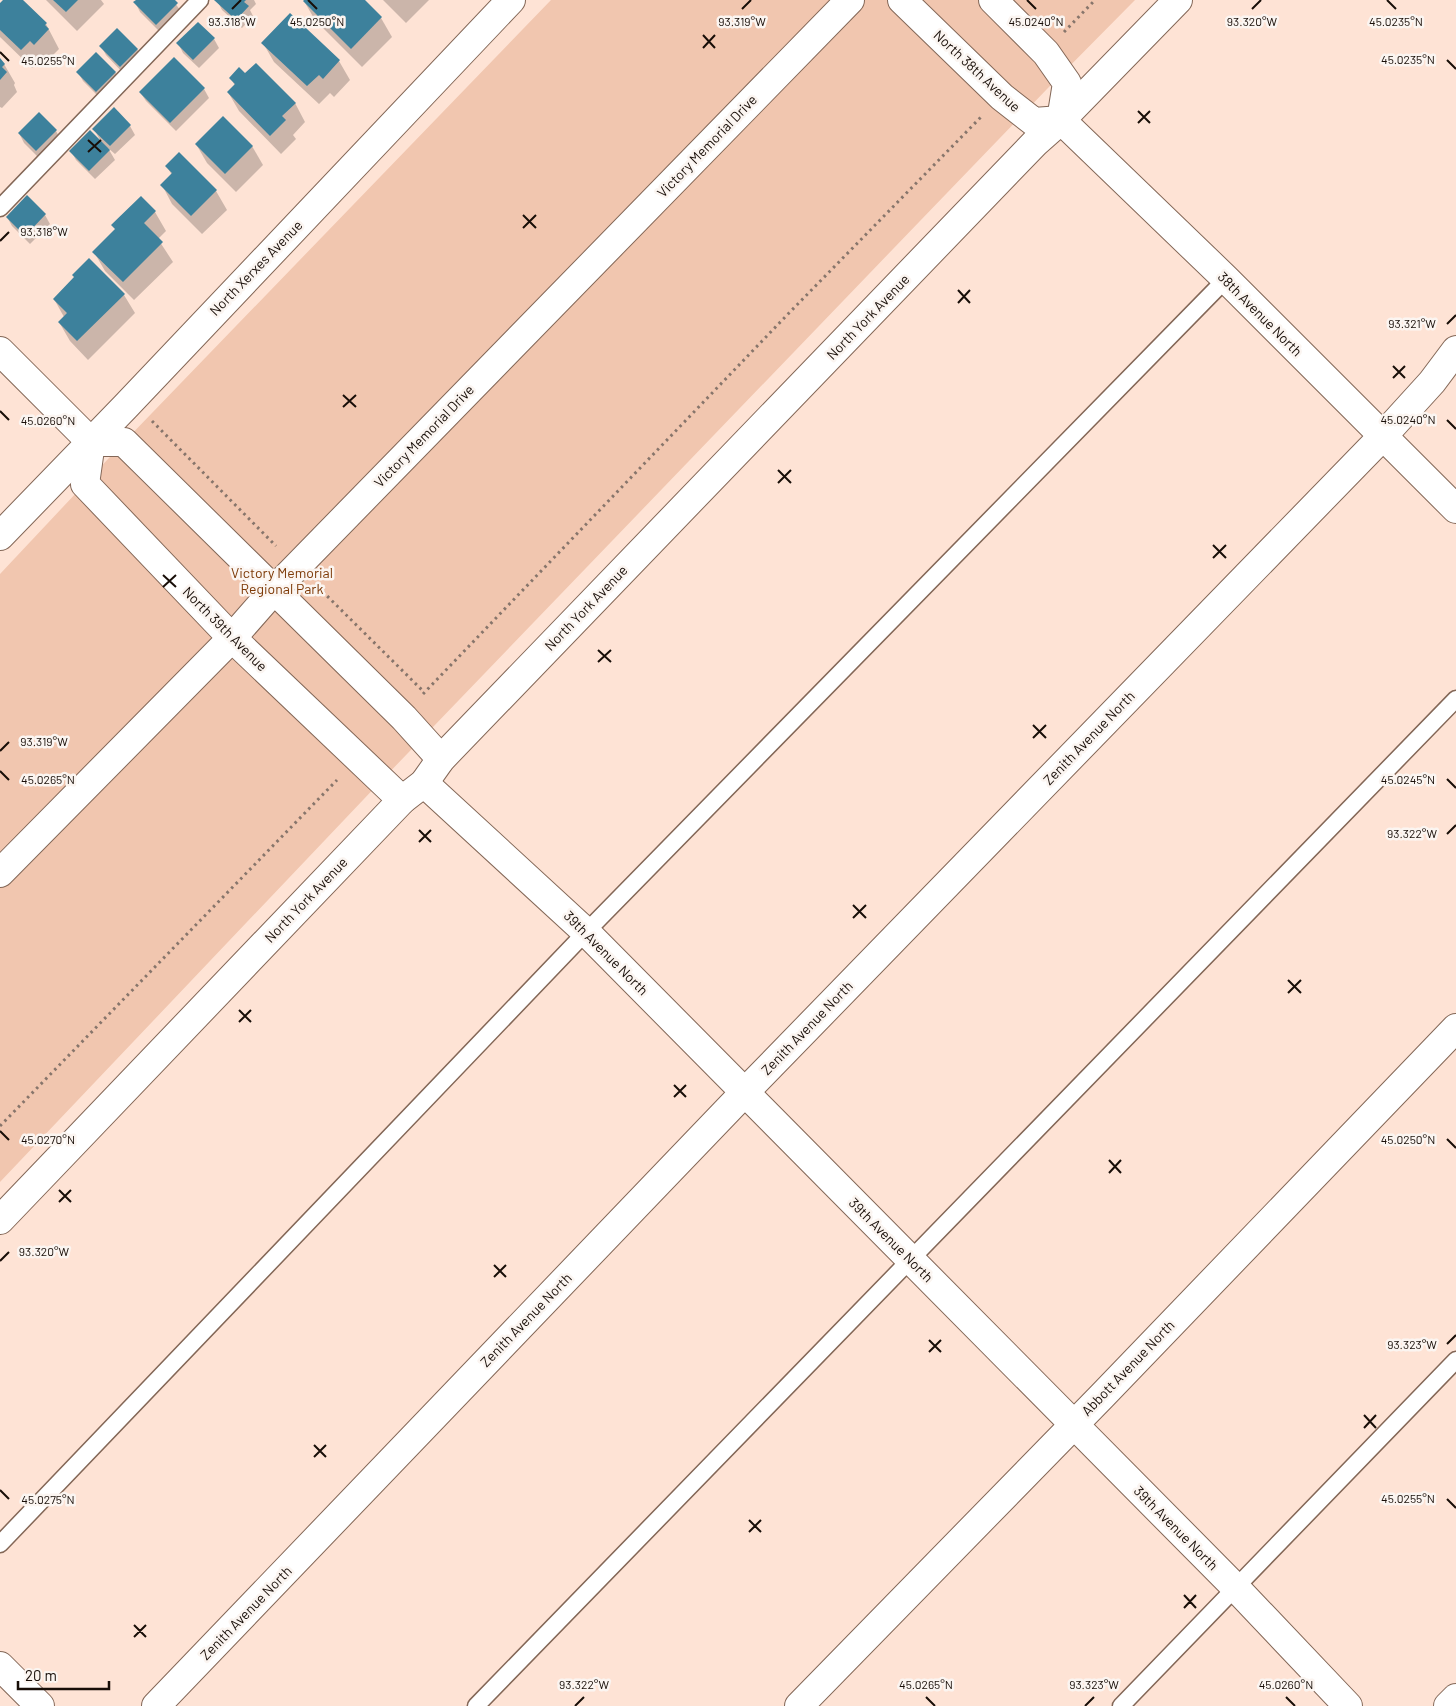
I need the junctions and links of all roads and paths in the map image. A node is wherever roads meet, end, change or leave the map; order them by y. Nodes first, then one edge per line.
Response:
1 (200, 0) edge
2 (511, 0) edge
3 (850, 0) edge
4 (902, 0) edge
5 (993, 0) edge
6 (1095, 0) edge
7 (1178, 0) edge
8 (1062, 35) dead end
9 (984, 114) dead end
10 (1061, 120) junction
11 (0, 208) edge
12 (1226, 279) junction
13 (1456, 350) edge
14 (0, 351) edge
15 (1382, 437) junction
16 (91, 442) junction
17 (1456, 509) edge
18 (0, 536) edge
19 (274, 590) junction
20 (232, 638) junction
21 (424, 692) dead end
22 (1456, 699) edge
23 (441, 759) junction
24 (340, 777) dead end
25 (424, 783) junction
26 (402, 800) junction
27 (0, 873) edge
28 (586, 932) junction
29 (1456, 1028) edge
30 (745, 1092) junction
31 (0, 1126) edge
32 (0, 1220) edge
33 (910, 1259) junction
34 (1456, 1360) edge
35 (1074, 1424) junction
36 (0, 1544) edge
37 (1235, 1587) junction
38 (0, 1666) edge
39 (1456, 1698) edge
40 (40, 1706) edge
41 (156, 1706) edge
42 (476, 1706) edge
43 (799, 1706) edge
44 (1121, 1706) edge
45 (1348, 1706) edge
46 (1448, 1706) edge

1 - 11 lane
2 - 16 street, North Xerxes Avenue
3 - 19 street, Victory Memorial Drive
4 - 10 street, North 38th Avenue
5 - 10 street
6 - 8 path
7 - 10 street, North York Avenue
9 - 21 path
10 - 12 street, 38th Avenue North
10 - 23 street, North York Avenue
12 - 15 street, 38th Avenue North
12 - 28 lane
13 - 15 street, Zenith Avenue North
14 - 16 street
15 - 17 street, 38th Avenue North
15 - 30 street, Zenith Avenue North
16 - 18 street, North Xerxes Avenue
16 - 19 street
16 - 20 street, North 39th Avenue
19 - 20 street, Victory Memorial Drive
19 - 23 street
20 - 26 street, North 39th Avenue
20 - 27 street, Victory Memorial Drive
22 - 33 lane
23 - 25 street, North York Avenue
24 - 31 path
25 - 26 street, North York Avenue
25 - 28 street, 39th Avenue North
26 - 32 street, North York Avenue
28 - 30 street, 39th Avenue North
28 - 36 lane
29 - 35 street, Abbott Avenue North
30 - 33 street, 39th Avenue North
30 - 41 street, Zenith Avenue North
33 - 35 street, 39th Avenue North
33 - 42 lane
34 - 37 lane
35 - 37 street, 39th Avenue North
35 - 43 street, Abbott Avenue North
37 - 44 lane
37 - 45 street, 39th Avenue North
38 - 40 street
39 - 46 street

